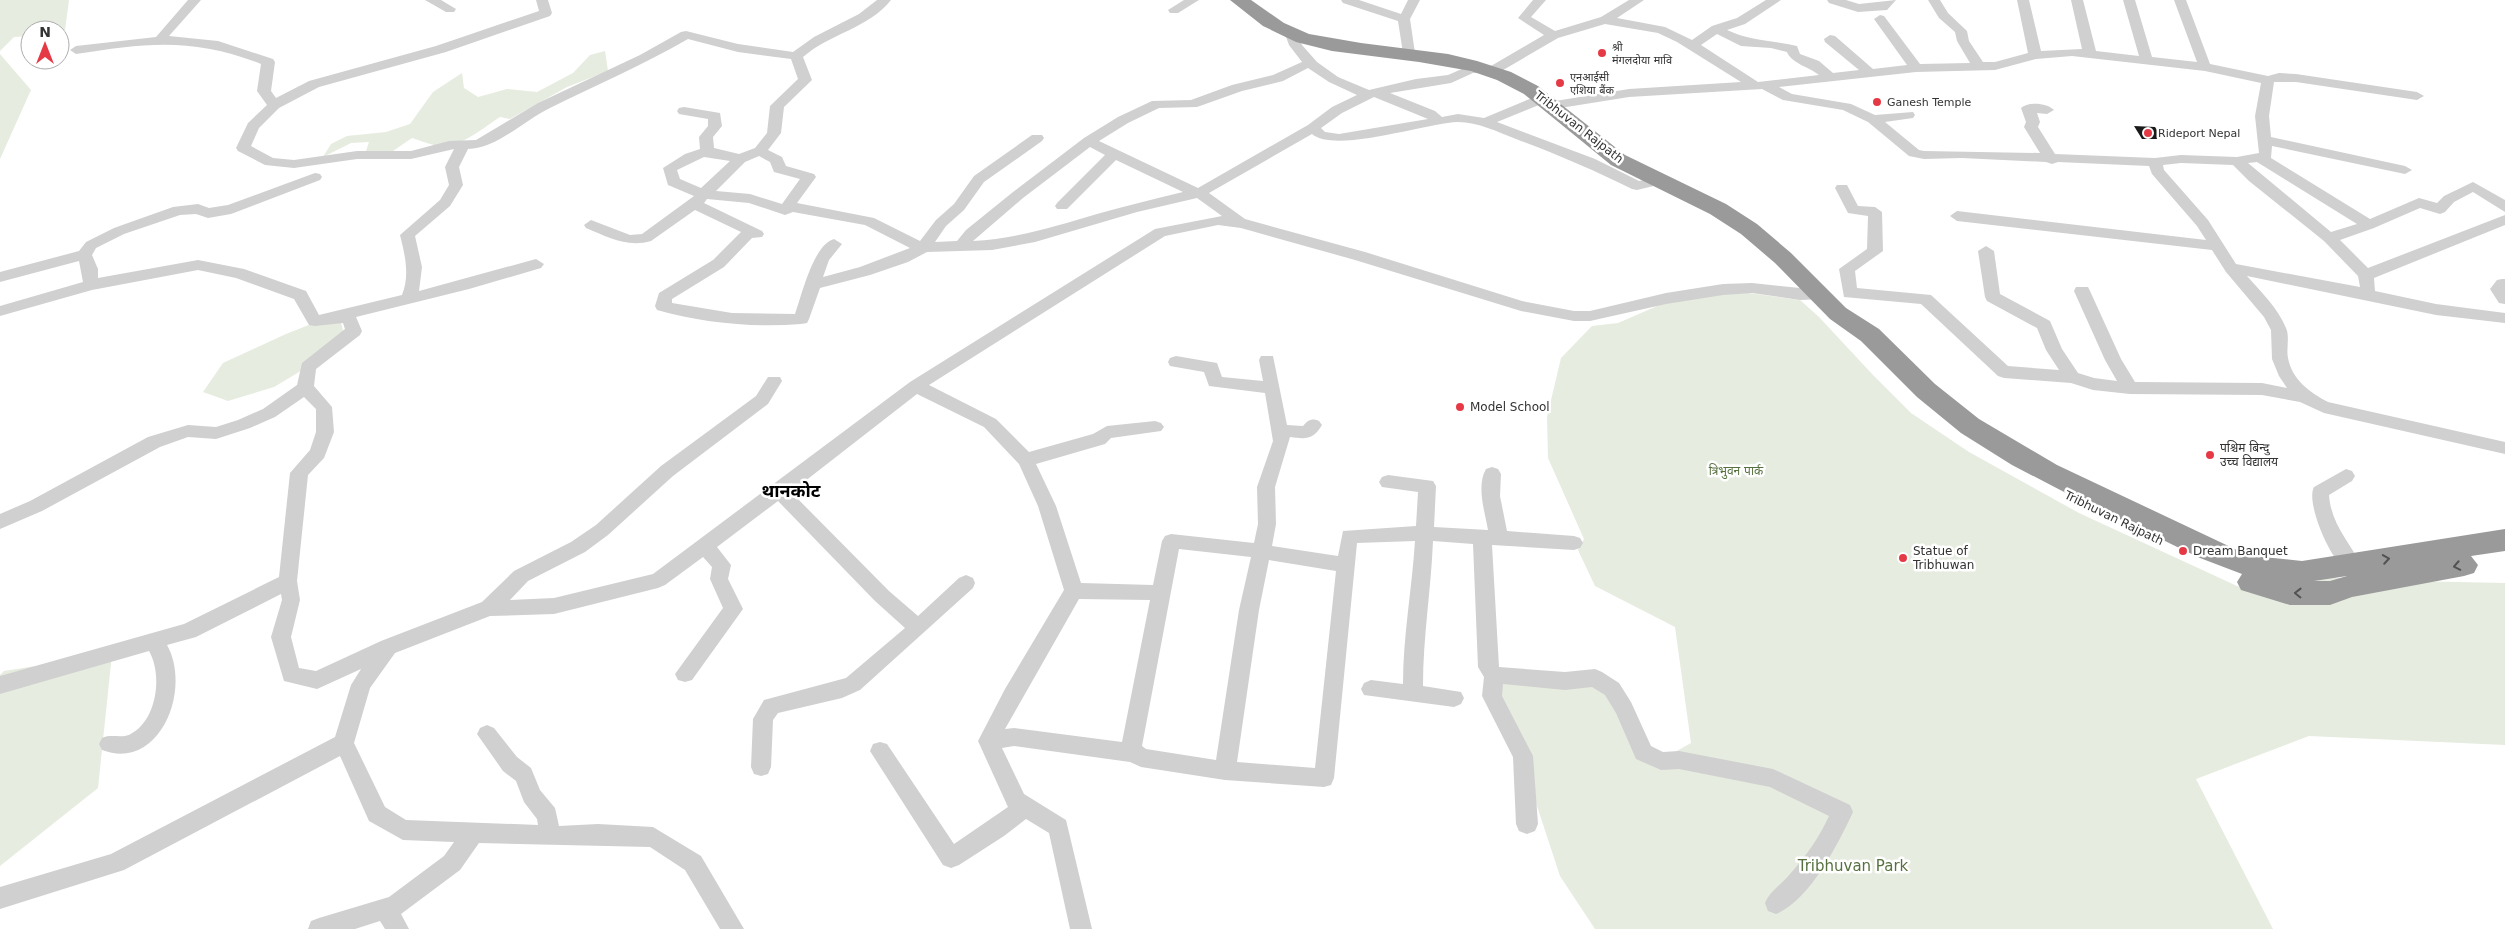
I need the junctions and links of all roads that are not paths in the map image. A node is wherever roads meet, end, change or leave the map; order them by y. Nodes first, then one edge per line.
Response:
1 (196, 0) edge
2 (431, 0) edge
3 (542, 0) edge
4 (885, 0) edge
5 (1193, 0) edge
6 (1239, 0) edge
7 (1347, 0) edge
8 (1414, 0) edge
9 (1540, 0) edge
10 (1638, 0) edge
11 (1775, 0) edge
12 (1833, 0) edge
13 (1890, 0) edge
14 (1934, 0) edge
15 (2023, 0) edge
16 (2077, 0) edge
17 (2128, 0) edge
18 (2180, 0) edge
19 (450, 9) dead end
20 (1174, 10) dead end
21 (1404, 19) junction
22 (1880, 19) dead end
23 (1604, 20) junction
24 (1716, 29) junction
25 (1292, 34) junction
26 (1553, 35) junction
27 (161, 38) junction
28 (1830, 39) dead end
29 (1692, 46) junction
30 (76, 50) dead end
31 (1409, 53) junction
32 (2090, 54) junction
33 (2034, 55) junction
34 (796, 56) junction
35 (2146, 59) junction
36 (1309, 62) junction
37 (1979, 66) junction
38 (2205, 67) junction
39 (1916, 68) junction
40 (1493, 70) junction
41 (1870, 72) junction
42 (1830, 78) junction
43 (2268, 80) junction
44 (1761, 86) junction
45 (1371, 93) junction
46 (2417, 96) dead end
47 (1549, 102) junction
48 (274, 105) junction
49 (2047, 110) dead end
50 (684, 111) dead end
51 (1908, 115) dead end
52 (1873, 119) junction
53 (1439, 121) junction
54 (1485, 122) junction
55 (1313, 128) junction
56 (1037, 138) dead end
57 (2265, 140) junction
58 (1089, 141) junction
59 (462, 146) junction
60 (707, 150) junction
61 (760, 151) junction
62 (1115, 153) junction
63 (2261, 158) junction
64 (740, 160) junction
65 (2052, 160) junction
66 (2237, 161) junction
67 (2155, 162) junction
68 (2404, 170) dead end
69 (315, 177) dead end
70 (1661, 180) junction
71 (1842, 188) dead end
72 (1199, 193) junction
73 (698, 199) junction
74 (1062, 206) dead end
75 (2505, 207) edge
76 (785, 210) junction
77 (1957, 216) dead end
78 (2505, 220) edge
79 (1242, 223) junction
80 (591, 225) dead end
81 (2370, 225) junction
82 (2329, 238) junction
83 (834, 244) dead end
84 (2217, 246) junction
85 (924, 247) junction
86 (961, 247) junction
87 (1986, 251) dead end
88 (84, 255) junction
89 (536, 264) dead end
90 (2231, 268) junction
91 (2366, 275) junction
92 (0, 278) edge
93 (2505, 284) edge
94 (91, 285) junction
95 (812, 285) junction
96 (2082, 291) dead end
97 (2368, 294) junction
98 (1819, 295) junction
99 (408, 299) junction
100 (2505, 300) edge
101 (0, 311) edge
102 (2505, 318) edge
103 (315, 321) junction
104 (1267, 360) dead end
105 (1176, 362) dead end
106 (2072, 377) junction
107 (774, 381) dead end
108 (916, 386) junction
109 (305, 388) junction
110 (1271, 388) junction
111 (2130, 388) junction
112 (2304, 397) junction
113 (1313, 425) dead end
114 (1155, 427) dead end
115 (1280, 430) junction
116 (2505, 448) edge
117 (2006, 456) junction
118 (1026, 460) junction
119 (1492, 474) dead end
120 (2346, 476) dead end
121 (1388, 482) dead end
122 (779, 491) junction
123 (0, 522) edge
124 (1423, 532) junction
125 (1490, 537) junction
126 (2505, 540) edge
127 (1574, 543) dead end
128 (705, 546) junction
129 (1260, 551) junction
130 (2505, 557) edge
131 (1345, 565) junction
132 (2352, 565) junction
133 (288, 581) junction
134 (966, 583) dead end
135 (1074, 591) junction
136 (1161, 593) junction
137 (489, 608) junction
138 (918, 628) junction
139 (154, 642) junction
140 (388, 647) junction
141 (685, 674) dead end
142 (1494, 675) junction
143 (0, 685) edge
144 (1371, 689) dead end
145 (1414, 694) junction
146 (1454, 698) dead end
147 (488, 734) dead end
148 (988, 741) junction
149 (344, 743) junction
150 (109, 744) dead end
151 (880, 752) dead end
152 (1135, 753) junction
153 (761, 767) dead end
154 (1225, 771) junction
155 (1025, 806) junction
156 (1527, 824) dead end
157 (474, 833) junction
158 (550, 836) junction
159 (0, 898) edge
160 (1776, 903) dead end
161 (385, 909) junction
162 (324, 928) edge
163 (398, 929) edge
164 (733, 929) edge
165 (1081, 929) edge

1 - 27 street
2 - 19 street
3 - 48 street
4 - 34 street
5 - 20 street
6 - 25 highway, Tribhuvan Rajpath
7 - 21 street
8 - 21 street
9 - 26 street
10 - 23 street
11 - 24 street
12 - 13 street
14 - 37 street
15 - 33 street
16 - 32 street
17 - 35 street
18 - 38 street
21 - 31 street
22 - 39 street
23 - 26 street
23 - 29 street
24 - 29 street
24 - 42 street
25 - 31 highway, Tribhuvan Rajpath
25 - 36 street
26 - 40 street
27 - 30 street
27 - 48 street
28 - 41 street
29 - 44 street
31 - 40 highway, Tribhuvan Rajpath
32 - 33 street
32 - 35 street
33 - 37 street
34 - 59 street
34 - 61 street
35 - 38 street
36 - 45 street
36 - 58 street
37 - 39 street
38 - 43 street
39 - 41 street
40 - 45 street
40 - 47 highway, Tribhuvan Rajpath
41 - 42 street
42 - 44 street
43 - 46 street
43 - 57 street
44 - 47 street
44 - 52 street
45 - 53 street
45 - 55 street
47 - 54 street
47 - 70 highway, Tribhuvan Rajpath
48 - 59 street
49 - 65 street
50 - 60 street
51 - 52 street
52 - 65 street
53 - 54 street
53 - 55 street
54 - 70 street
55 - 72 street
56 - 85 street
57 - 63 street
57 - 68 street
58 - 62 street
58 - 86 street
59 - 99 street
60 - 64 street
60 - 73 street
61 - 64 street
61 - 76 street
62 - 72 street
62 - 74 street
63 - 66 street
63 - 81 street
64 - 73 street
65 - 67 street
66 - 67 street
66 - 82 street
67 - 84 street
69 - 88 street
70 - 98 highway, Tribhuvan Rajpath
71 - 106 street
72 - 79 street
72 - 86 street
73 - 76 street
73 - 80 street
73 - 95 street
75 - 81 street
76 - 85 street
77 - 84 street
78 - 91 street
79 - 98 street
79 - 108 street
81 - 82 street
82 - 91 street
83 - 95 street
84 - 90 street
85 - 86 street
85 - 95 street
87 - 106 street
88 - 92 street
88 - 94 street
89 - 99 street
90 - 97 street
90 - 112 street
91 - 97 street
93 - 100 street
94 - 101 street
94 - 103 street
96 - 111 street
97 - 102 street
98 - 117 highway, Tribhuvan Rajpath
99 - 103 street
103 - 109 street
104 - 110 street
105 - 110 street
106 - 111 street
107 - 137 street
108 - 118 street
108 - 122 street
109 - 123 street
109 - 133 street
110 - 115 street
111 - 112 street
112 - 116 street
113 - 115 street
114 - 118 street
115 - 129 street
130 -> 117 highway, Tribhuvan Rajpath
117 - 132 highway, Tribhuvan Rajpath
118 - 135 street
119 - 125 street
120 - 132 street
121 - 124 street
122 - 128 street
122 - 138 street
124 - 125 street
124 - 131 street
124 - 145 street
125 - 127 street
125 - 142 street
132 -> 126 highway, Tribhuvan Rajpath
128 - 137 street
128 - 141 street
129 - 131 street
129 - 136 street
129 - 154 street
131 - 154 street
133 - 139 street
133 - 140 street
134 - 138 street
135 - 136 street
135 - 148 street
136 - 152 street
137 - 140 street
138 - 153 street
139 - 143 street
139 - 150 street
140 - 149 street
142 - 156 street
142 - 160 street
144 - 145 street
145 - 146 street
147 - 158 street
148 - 152 street
148 - 155 street
149 - 157 street
149 - 159 street
151 - 155 street
152 - 154 street
155 - 165 street
157 - 158 street
157 - 161 street
158 - 164 street
161 - 162 street
161 - 163 street

